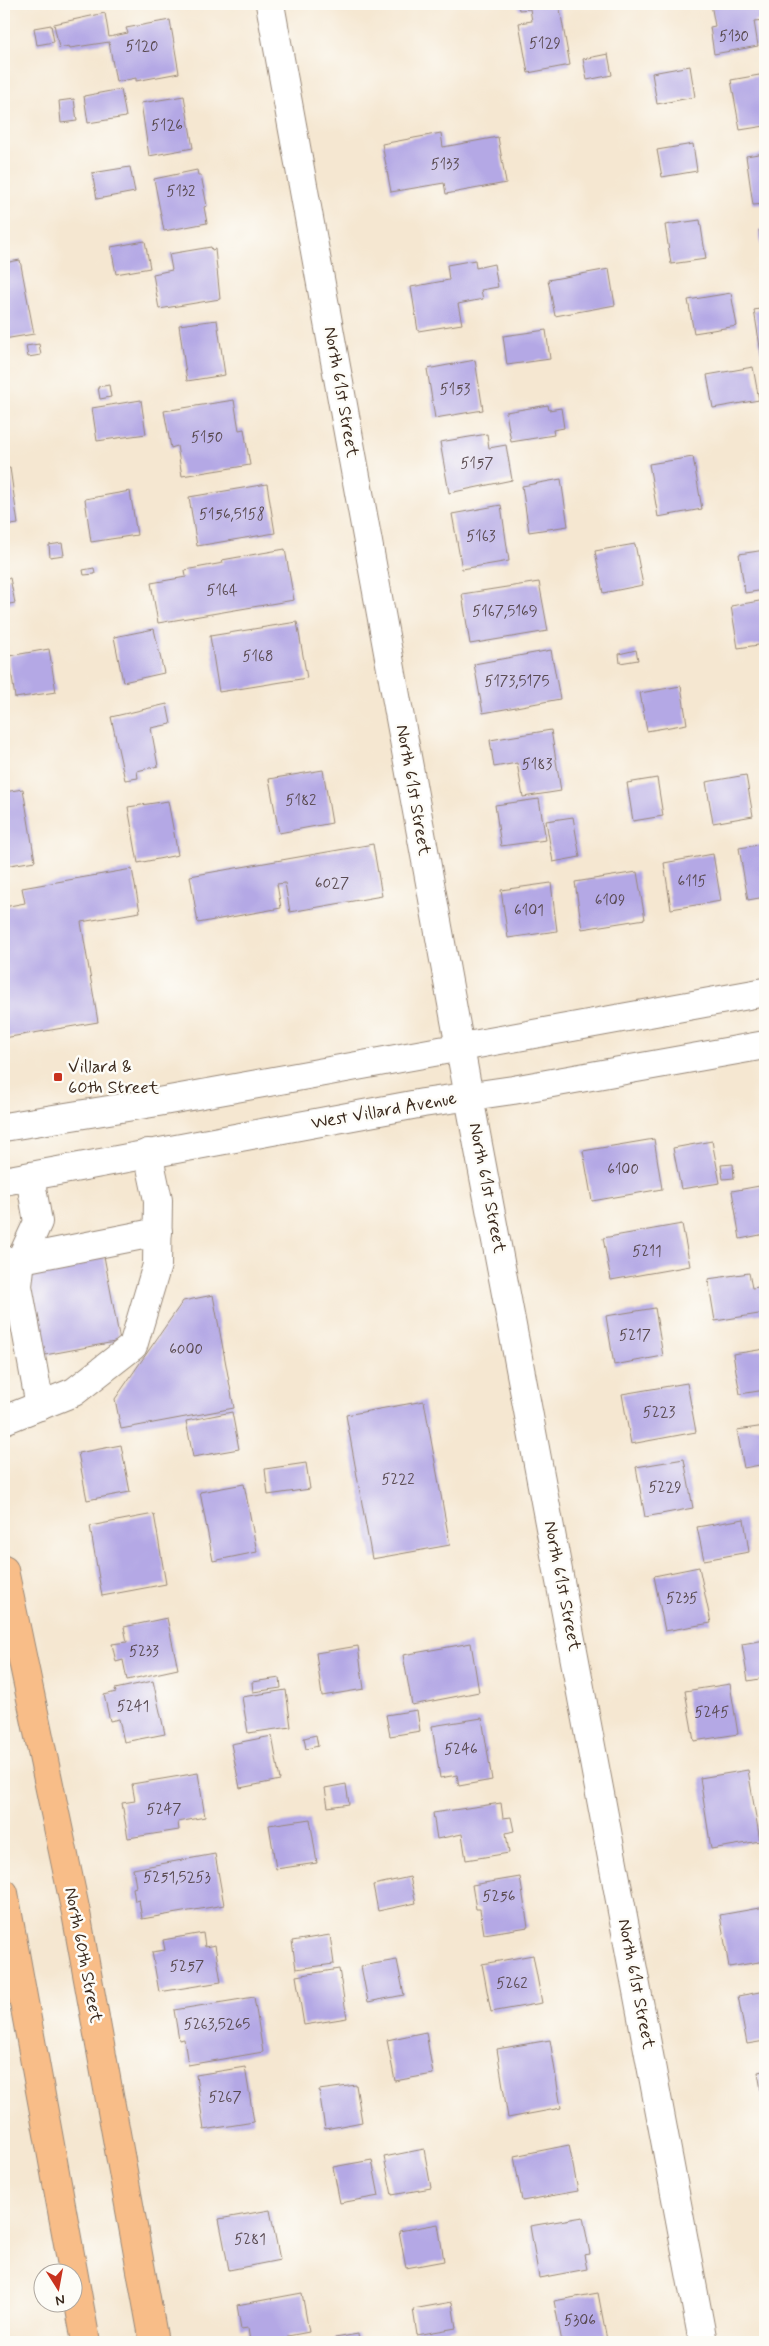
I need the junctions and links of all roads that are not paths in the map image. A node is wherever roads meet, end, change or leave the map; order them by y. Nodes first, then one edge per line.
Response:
1 (270, 4) edge
2 (765, 992) edge
3 (765, 1045) edge
4 (462, 1047) junction
5 (469, 1097) junction
6 (4, 1127) edge
7 (148, 1153) junction
8 (30, 1177) junction
9 (4, 1181) edge
10 (158, 1232) junction
11 (12, 1261) edge
12 (40, 1406) junction
13 (4, 1420) edge
14 (4, 1570) edge
15 (4, 1892) edge
16 (86, 2342) edge
17 (154, 2342) edge
18 (703, 2342) edge

1 - 4 street, North 61st Street
2 - 4 street
3 - 5 street, West Villard Avenue
4 - 5 street, North 61st Street
4 - 6 street
5 - 7 street, West Villard Avenue
5 - 18 street, North 61st Street
7 - 8 street, West Villard Avenue
7 - 10 street
8 - 9 street, West Villard Avenue
8 - 11 street
10 - 11 street
10 - 12 street
11 - 12 street
12 - 13 street
14 - 17 main road, North 60th Street
15 - 16 main road

